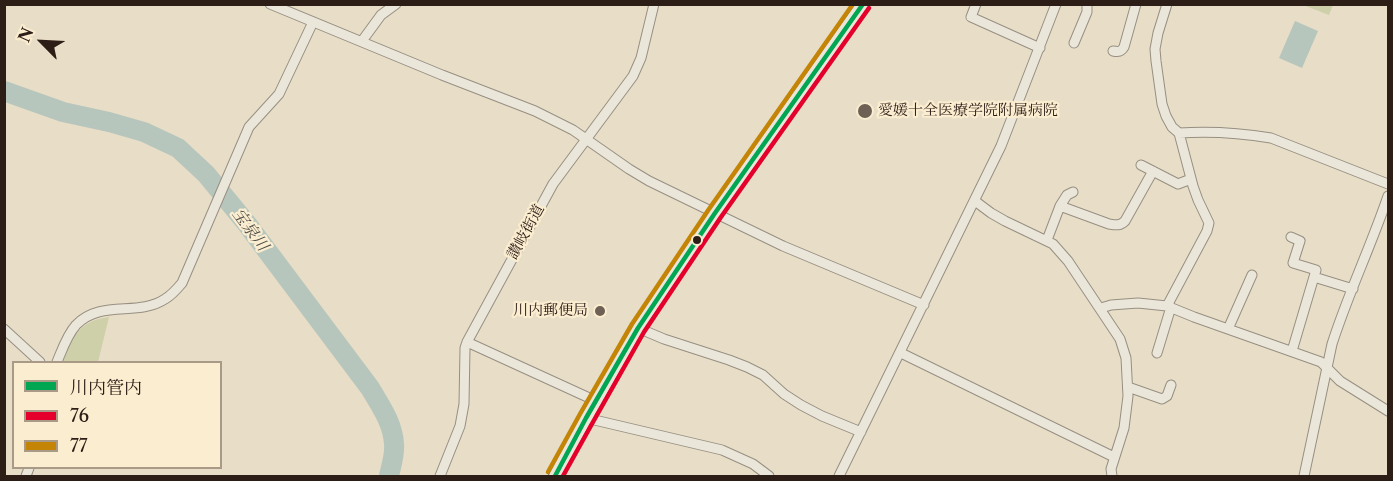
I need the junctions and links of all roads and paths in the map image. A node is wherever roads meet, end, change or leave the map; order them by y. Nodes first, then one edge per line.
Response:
1 (270, 4) edge
2 (396, 4) edge
3 (654, 4) edge
4 (863, 4) edge
5 (976, 4) edge
6 (1056, 4) edge
7 (1087, 4) edge
8 (1136, 4) edge
9 (1167, 4) edge
10 (313, 22) junction
11 (362, 41) junction
12 (1074, 43) dead end
13 (1040, 48) junction
14 (1113, 51) dead end
15 (1179, 133) junction
16 (586, 139) junction
17 (1141, 165) dead end
18 (1153, 171) junction
19 (1191, 179) junction
20 (1389, 184) edge
21 (1073, 192) dead end
22 (1389, 196) edge
23 (975, 201) junction
24 (1060, 206) junction
25 (715, 213) junction
26 (1291, 237) dead end
27 (1047, 240) junction
28 (1252, 275) dead end
29 (1314, 277) junction
30 (1353, 289) junction
31 (924, 305) junction
32 (1169, 307) junction
33 (1101, 308) junction
34 (638, 328) junction
35 (4, 329) edge
36 (1228, 329) junction
37 (467, 342) junction
38 (1292, 351) junction
39 (901, 353) junction
40 (1157, 353) dead end
41 (38, 361) edge
42 (58, 361) edge
43 (1327, 366) junction
44 (1171, 385) dead end
45 (1128, 387) junction
46 (596, 401) junction
47 (1389, 411) edge
48 (586, 417) junction
49 (861, 432) junction
50 (1114, 457) junction
51 (440, 477) edge
52 (555, 477) edge
53 (769, 477) edge
54 (839, 477) edge
55 (1112, 477) edge
56 (1304, 477) edge

1 - 10 street
2 - 11 street
3 - 16 street, 讃岐街道
4 - 25 main road
5 - 13 street
6 - 13 street
7 - 12 street
8 - 14 street
9 - 15 street
10 - 11 street
10 - 42 street
11 - 16 street
13 - 23 street
15 - 19 street
15 - 20 street
16 - 25 street
16 - 37 street, 讃岐街道
17 - 18 street
18 - 19 street
18 - 24 street
19 - 32 street
21 - 24 street
22 - 30 street
23 - 27 street
23 - 31 street
24 - 27 street
25 - 31 street
25 - 34 main road
26 - 29 street
27 - 33 street
28 - 36 street
29 - 30 street
29 - 38 street
30 - 43 street
31 - 39 street
32 - 33 street
32 - 36 street
32 - 40 street
33 - 45 street
34 - 46 main road
34 - 49 street
35 - 41 street
36 - 38 street
37 - 46 street
37 - 51 street, 讃岐街道
38 - 43 street
39 - 49 street
39 - 50 street
43 - 47 street
43 - 56 street
44 - 45 street
45 - 50 street
46 - 48 main road
48 - 52 main road
48 - 53 street
49 - 54 street
50 - 55 street

